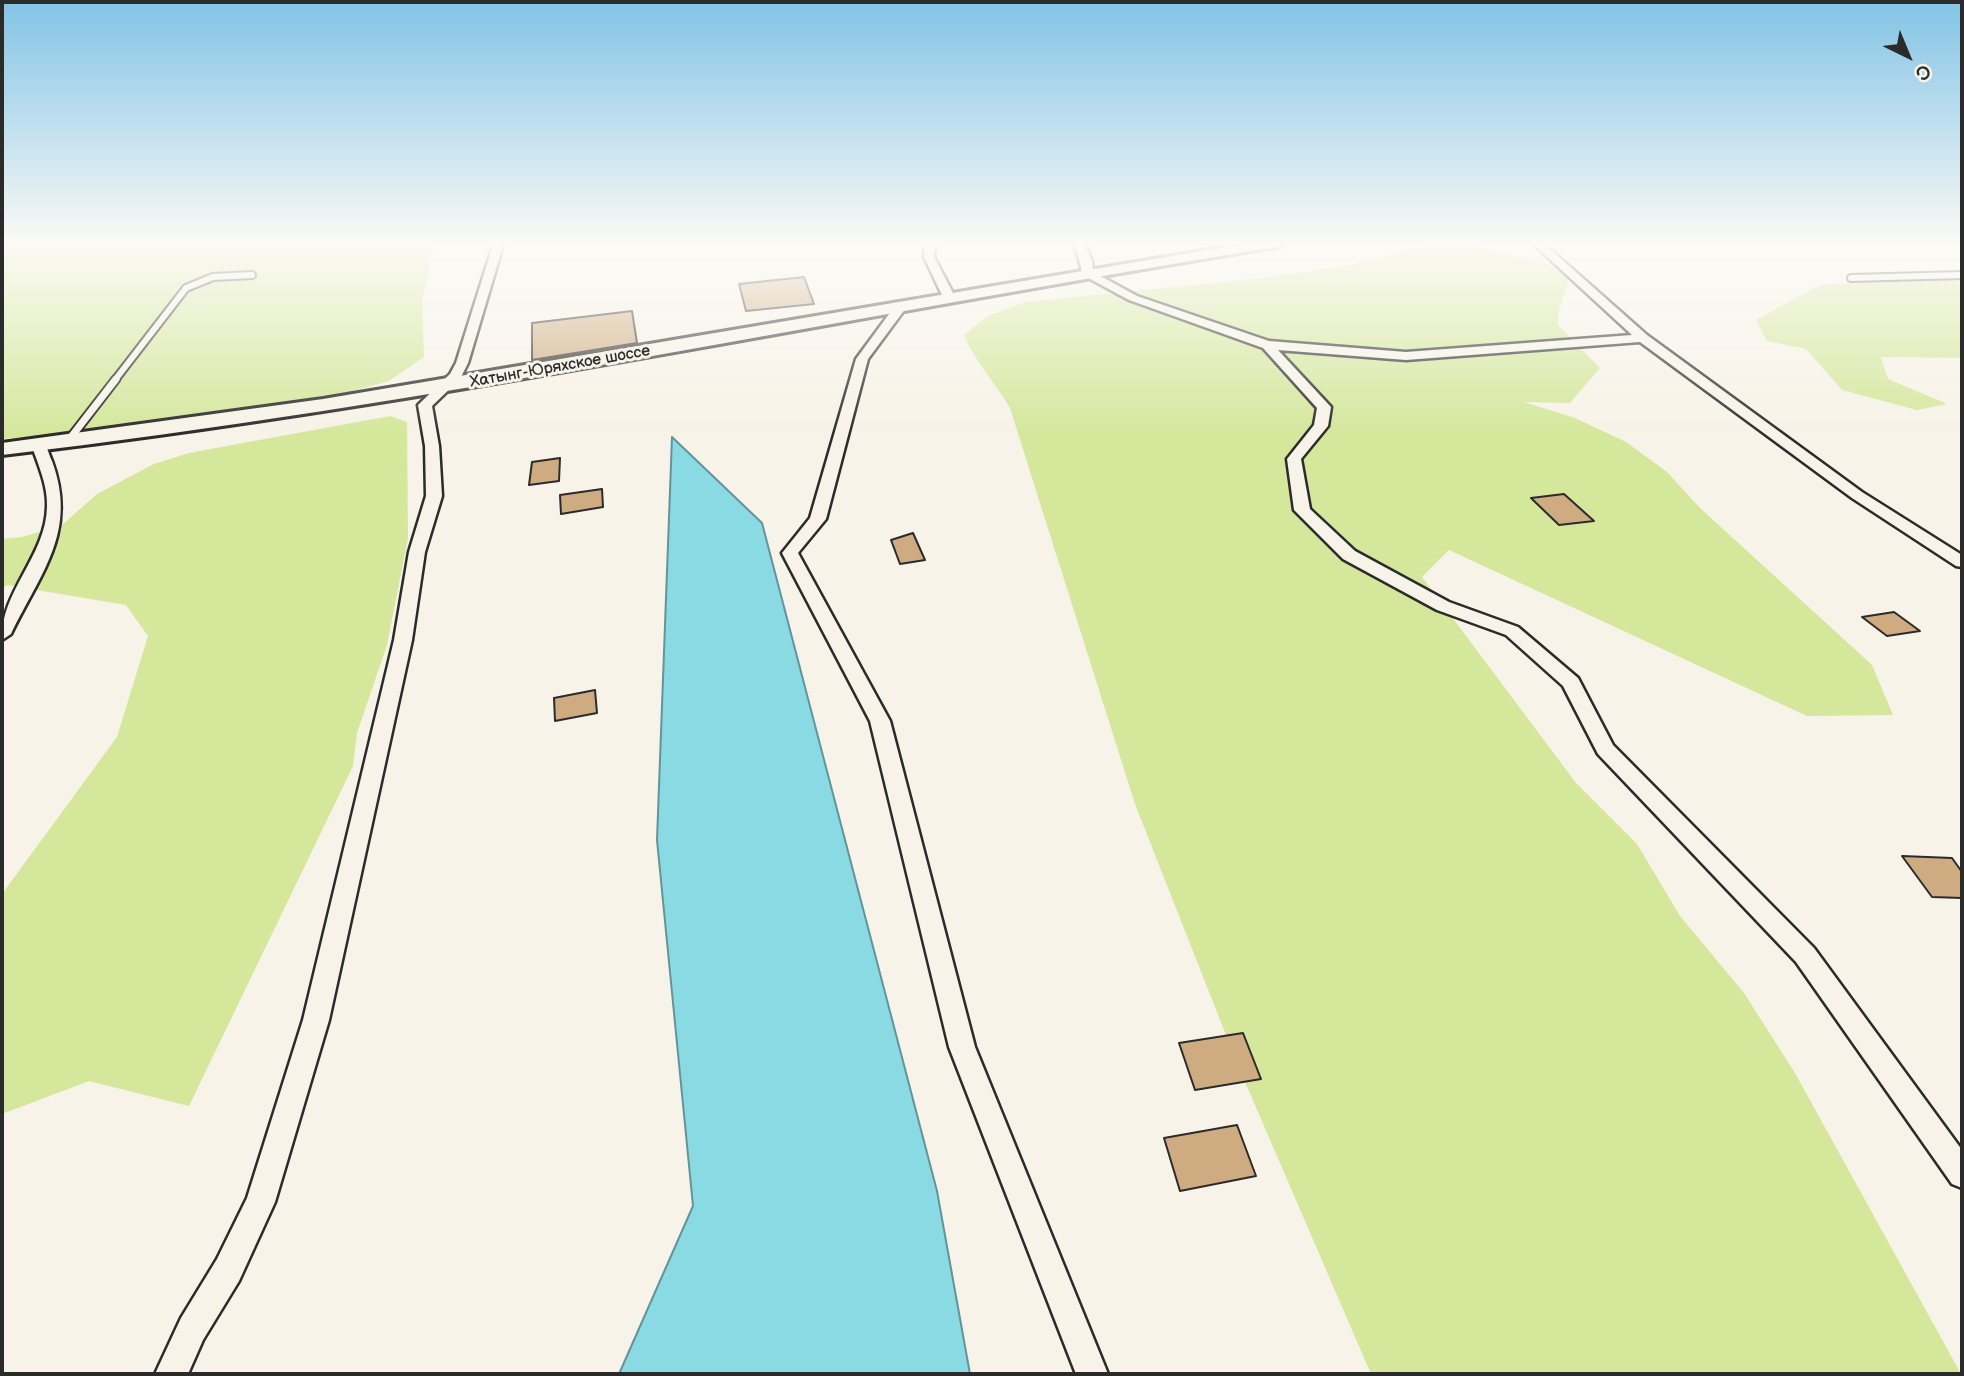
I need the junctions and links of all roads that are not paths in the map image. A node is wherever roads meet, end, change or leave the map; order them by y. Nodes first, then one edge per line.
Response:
1 (172, 306) edge
2 (479, 306) edge
3 (895, 306) edge
4 (901, 306) edge
5 (1156, 306) edge
6 (1608, 306) edge
7 (1643, 338) junction
8 (1267, 345) junction
9 (440, 388) junction
10 (68, 441) junction
11 (38, 444) junction
12 (2, 449) edge
13 (1962, 562) edge
14 (2, 634) edge
15 (1962, 1174) edge
16 (171, 1374) edge
17 (1092, 1374) edge

1 - 10 lane
2 - 9 street
3 - 9 street, Хатынг-Юряхское шоссе
4 - 17 street
5 - 8 street
6 - 7 street
7 - 8 street
7 - 13 street
8 - 15 street
9 - 10 street, Хатынг-Юряхское шоссе
9 - 16 street
10 - 11 street, Хатынг-Юряхское шоссе
11 - 12 street, Хатынг-Юряхское шоссе
11 - 14 street

